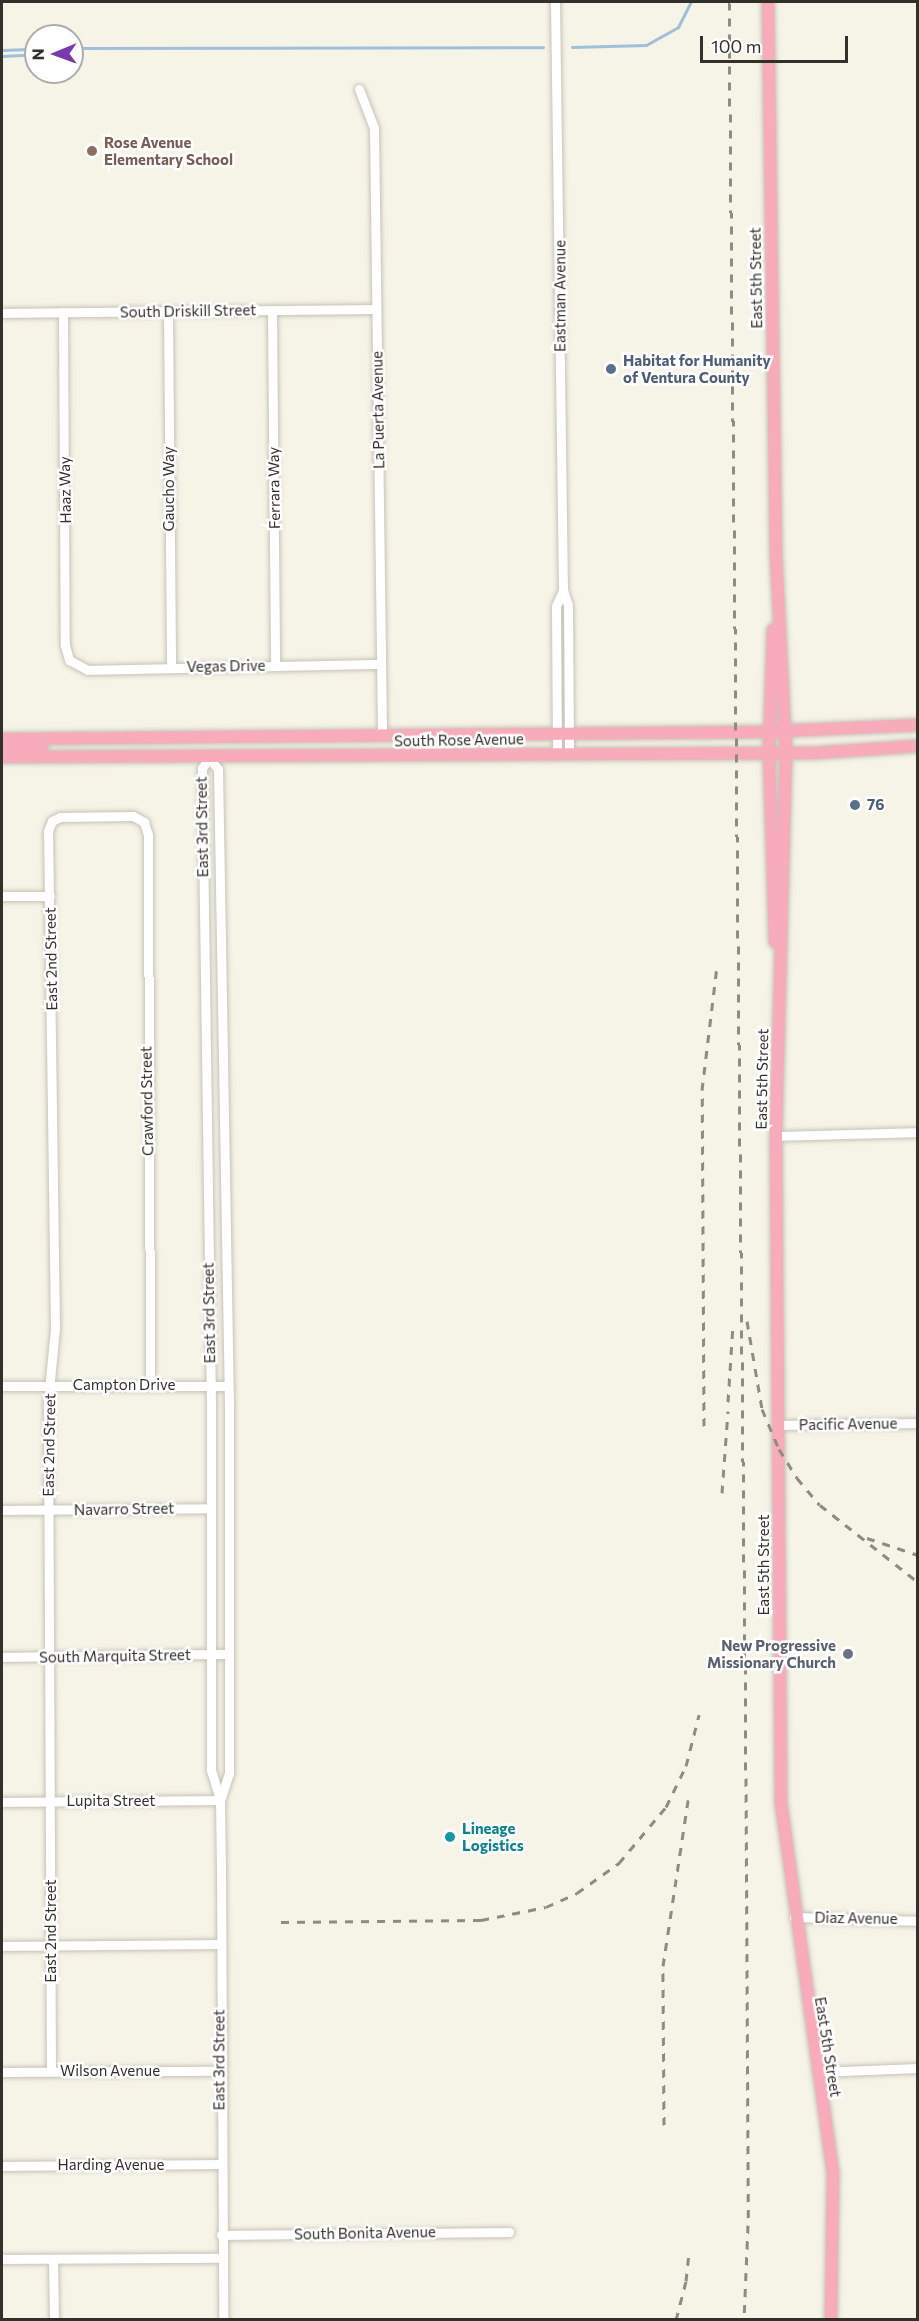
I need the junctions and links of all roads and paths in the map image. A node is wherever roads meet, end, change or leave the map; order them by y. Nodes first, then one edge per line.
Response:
1 (555, 2) edge
2 (768, 2) edge
3 (359, 89) dead end
4 (374, 309) junction
5 (272, 310) junction
6 (168, 311) junction
7 (63, 312) junction
8 (2, 313) edge
9 (776, 554) junction
10 (73, 664) joint
11 (381, 664) junction
12 (275, 665) junction
13 (171, 666) junction
14 (918, 725) edge
15 (785, 730) junction
16 (770, 731) junction
17 (563, 733) junction
18 (381, 734) junction
19 (208, 738) junction
20 (2, 739) edge
21 (77, 739) junction
22 (918, 746) edge
23 (2, 747) edge
24 (770, 752) junction
25 (563, 753) junction
26 (786, 753) junction
27 (2, 757) edge
28 (209, 758) junction
29 (141, 819) joint
30 (2, 896) edge
31 (50, 896) junction
32 (778, 987) junction
33 (918, 1132) edge
34 (776, 1136) junction
35 (150, 1384) junction
36 (50, 1385) junction
37 (2, 1386) edge
38 (210, 1386) junction
39 (228, 1386) junction
40 (918, 1423) edge
41 (778, 1425) junction
42 (211, 1508) junction
43 (2, 1510) edge
44 (48, 1510) junction
45 (211, 1553) junction
46 (230, 1553) junction
47 (211, 1654) junction
48 (229, 1654) junction
49 (2, 1657) edge
50 (49, 1657) junction
51 (220, 1800) junction
52 (51, 1801) junction
53 (2, 1802) edge
54 (794, 1917) junction
55 (918, 1922) edge
56 (219, 1944) junction
57 (2, 1946) edge
58 (51, 1946) junction
59 (918, 2068) edge
60 (51, 2071) junction
61 (219, 2071) junction
62 (2, 2072) edge
63 (817, 2072) junction
64 (220, 2164) junction
65 (2, 2166) edge
66 (509, 2232) dead end
67 (221, 2235) junction
68 (221, 2258) junction
69 (2, 2259) edge
70 (53, 2260) junction
71 (54, 2319) edge
72 (223, 2319) edge
73 (831, 2319) edge

1 - 17 street, Eastman Avenue
2 - 9 main road, East 5th Street
3 - 4 street, La Puerta Avenue
4 - 5 street, South Driskill Street
4 - 11 street, La Puerta Avenue
5 - 6 street, South Driskill Street
5 - 12 street, Ferrara Way
6 - 7 street, South Driskill Street
6 - 13 street, Gaucho Way
7 - 8 street, South Driskill Street
7 - 10 street, Haaz Way
9 - 15 main road, East 5th Street
9 - 16 main road, East 5th Street
10 - 13 street, Vegas Drive
11 - 12 street, Vegas Drive
11 - 18 street, La Puerta Avenue
12 - 13 street, Vegas Drive
14 - 15 main road, South Rose Avenue
15 - 16 main road, South Rose Avenue
15 - 26 main road, East 5th Street
16 - 17 main road, South Rose Avenue
16 - 24 main road, East 5th Street
17 - 18 main road, South Rose Avenue
17 - 25 street, Eastman Avenue
18 - 19 main road, South Rose Avenue
19 - 21 main road, South Rose Avenue
19 - 28 street
20 - 21 main road, South Rose Avenue
21 - 23 main road
22 - 26 main road, South Rose Avenue
24 - 25 main road, South Rose Avenue
24 - 26 main road, South Rose Avenue
24 - 32 main road, East 5th Street
25 - 28 main road, South Rose Avenue
26 - 32 main road, East 5th Street
27 - 28 main road, South Rose Avenue
28 - 38 street, East 3rd Street
28 - 39 street, East 3rd Street
29 - 31 street, East 2nd Street
29 - 35 street, Crawford Street
30 - 31 street
31 - 36 street, East 2nd Street
32 - 34 main road, East 5th Street
33 - 34 street
34 - 41 main road, East 5th Street
35 - 36 street, Campton Drive
35 - 38 street, Campton Drive
36 - 37 street, Campton Drive
36 - 44 street, East 2nd Street
38 - 39 street, Campton Drive
38 - 42 street, East 3rd Street
39 - 46 street, East 3rd Street
40 - 41 street, Pacific Avenue
41 - 54 main road, East 5th Street
42 - 44 street, Navarro Street
42 - 45 street, East 3rd Street
43 - 44 street, Navarro Street
44 - 50 street, East 2nd Street
45 - 46 street
45 - 47 street, East 3rd Street
46 - 48 street, East 3rd Street
47 - 48 street, South Marquita Street
47 - 50 street, South Marquita Street
47 - 51 street, East 3rd Street
48 - 51 street, East 3rd Street
49 - 50 street, South Marquita Street
50 - 52 street, East 2nd Street
51 - 52 street, Lupita Street
51 - 56 street, East 3rd Street
52 - 53 street, Lupita Street
52 - 58 street, East 2nd Street
54 - 55 street, Diaz Avenue
54 - 63 main road, East 5th Street
56 - 58 street
56 - 61 street, East 3rd Street
57 - 58 street
58 - 60 street, East 2nd Street
59 - 63 street
60 - 61 street, Wilson Avenue
60 - 62 street, Wilson Avenue
61 - 64 street, East 3rd Street
63 - 73 main road, East 5th Street
64 - 65 street, Harding Avenue
64 - 67 street, East 3rd Street
66 - 67 street, South Bonita Avenue
67 - 68 street, East 3rd Street
68 - 70 street
68 - 72 street, East 3rd Street
69 - 70 street
70 - 71 street

